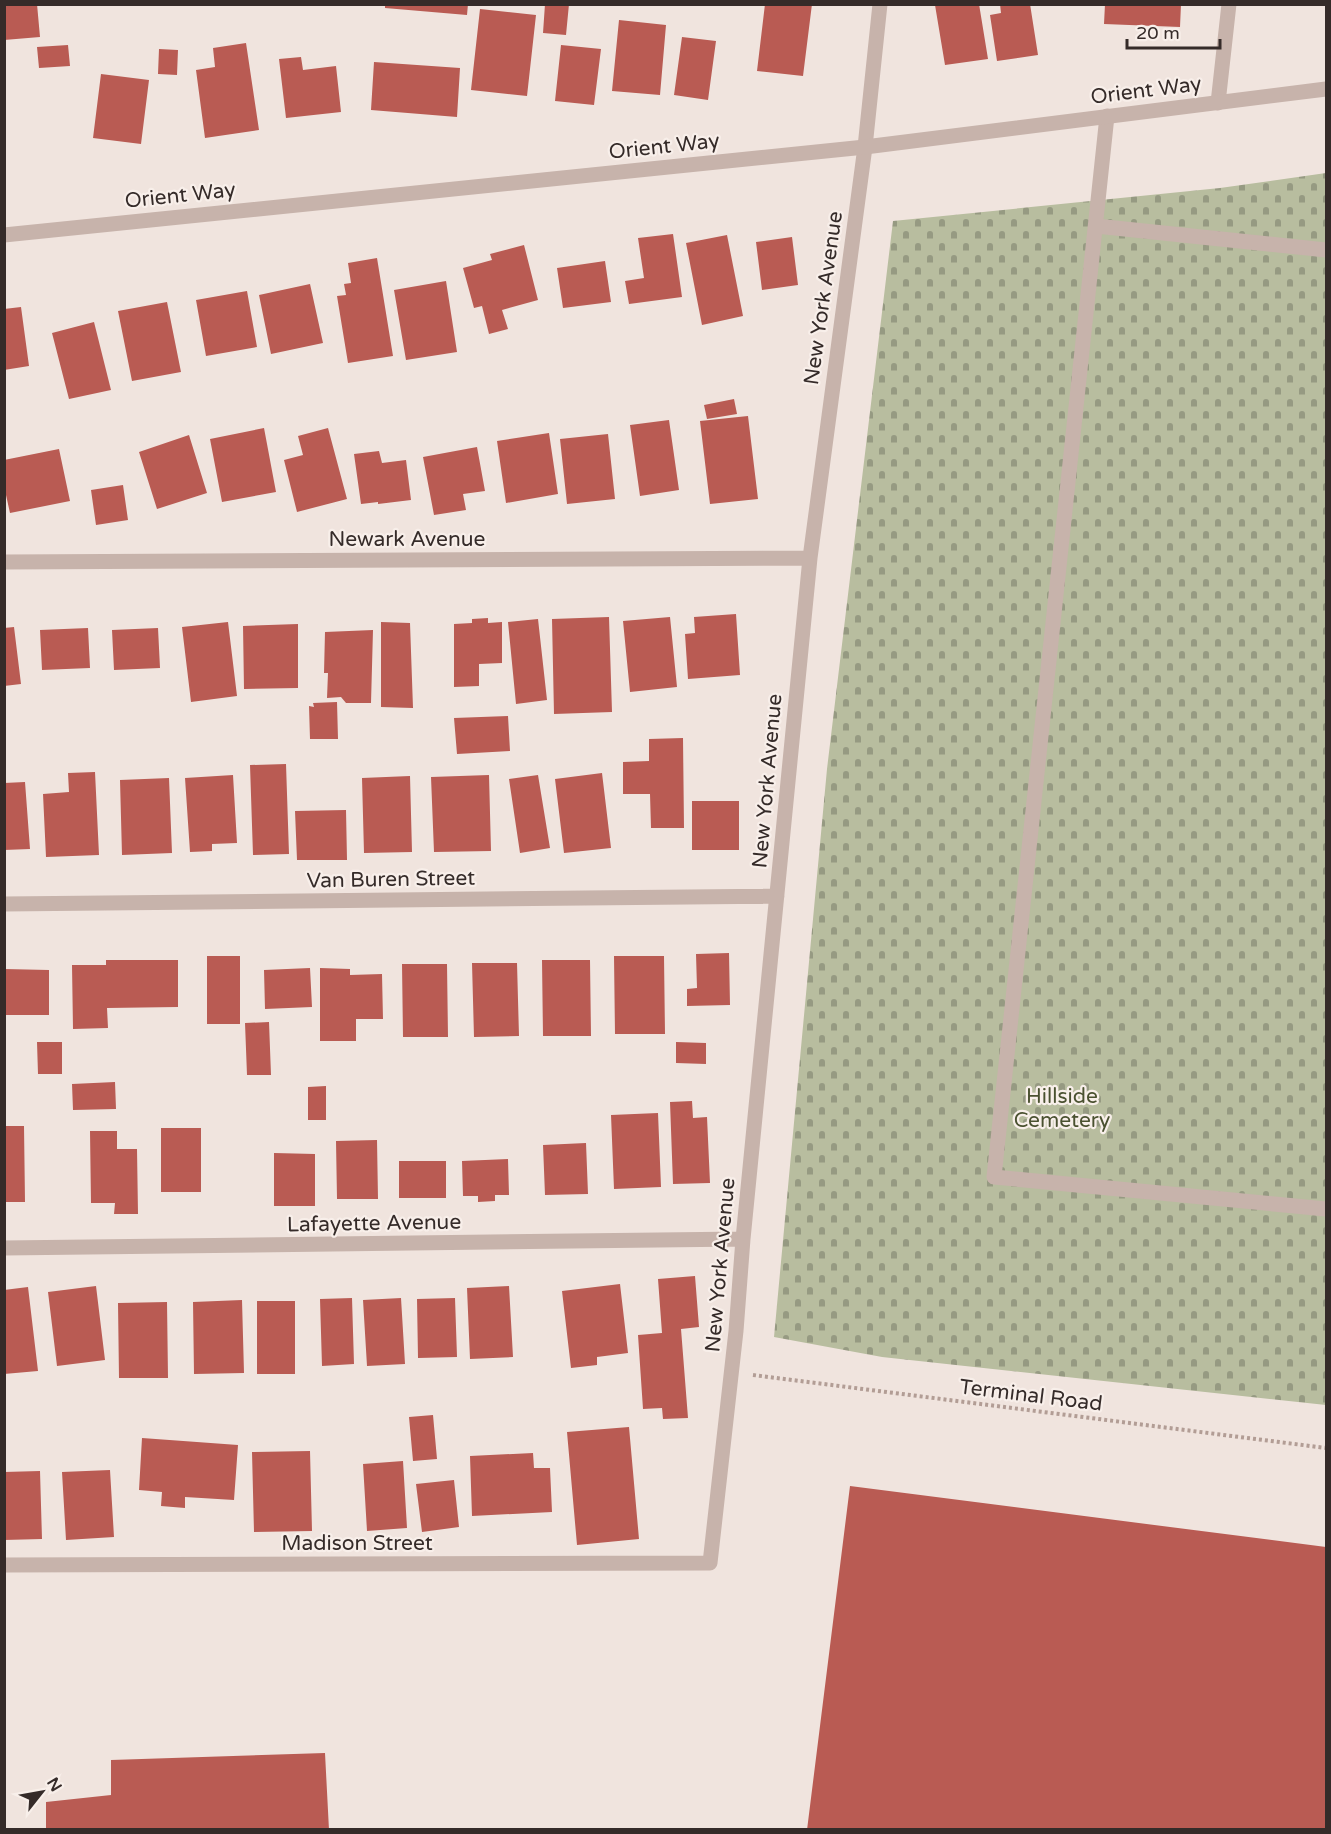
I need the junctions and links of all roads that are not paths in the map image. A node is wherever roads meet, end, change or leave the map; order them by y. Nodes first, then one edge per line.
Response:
1 (880, 4) edge
2 (1230, 4) edge
3 (1326, 89) edge
4 (1218, 103) junction
5 (1107, 116) junction
6 (865, 147) junction
7 (1096, 226) junction
8 (4, 235) edge
9 (1326, 250) edge
10 (810, 558) junction
11 (4, 562) edge
12 (777, 896) junction
13 (4, 904) edge
14 (1326, 1209) edge
15 (743, 1239) junction
16 (4, 1248) edge
17 (710, 1563) joint
18 (4, 1565) edge

1 - 6 street, New York Avenue
2 - 4 street
3 - 4 street, Orient Way
4 - 5 street, Orient Way
5 - 6 street, Orient Way
5 - 7 street
6 - 8 street, Orient Way
6 - 10 street, New York Avenue
7 - 9 street
7 - 14 street
10 - 11 street, Newark Avenue
10 - 12 street, New York Avenue
12 - 13 street, Van Buren Street
12 - 15 street, New York Avenue
15 - 16 street, Lafayette Avenue
15 - 17 street, New York Avenue
17 - 18 street, Madison Street

